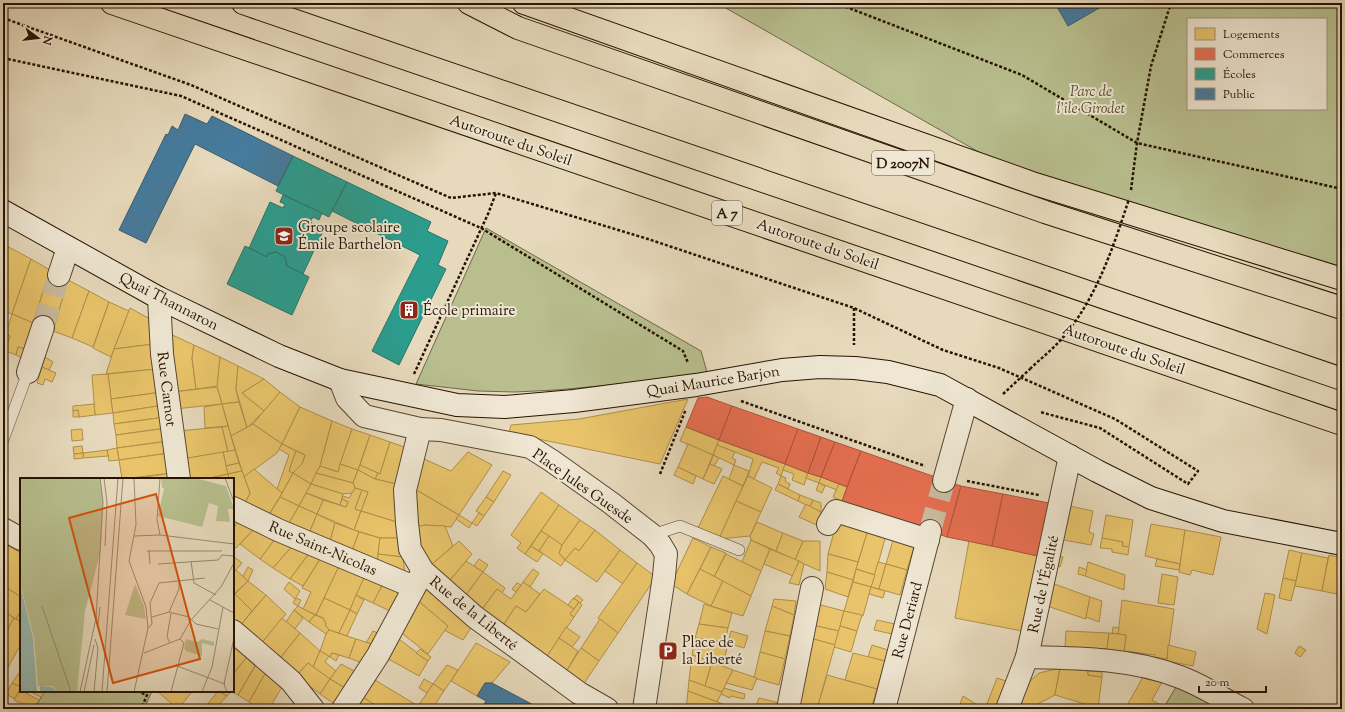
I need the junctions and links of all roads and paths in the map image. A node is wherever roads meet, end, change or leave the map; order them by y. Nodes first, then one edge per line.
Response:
1 (112, 3) edge
2 (243, 3) edge
3 (470, 3) edge
4 (524, 3) edge
5 (836, 3) edge
6 (1171, 3) edge
7 (3, 18) edge
8 (3, 58) edge
9 (1137, 143) junction
10 (1342, 189) edge
11 (496, 193) junction
12 (3, 212) edge
13 (481, 228) junction
14 (68, 248) junction
15 (59, 275) tunnel mouth
16 (1342, 279) edge
17 (159, 298) junction
18 (854, 308) junction
19 (1342, 308) edge
20 (43, 327) tunnel mouth
21 (855, 368) junction
22 (28, 372) joint
23 (1342, 379) edge
24 (340, 380) junction
25 (696, 384) junction
26 (404, 394) junction
27 (1002, 396) dead end
28 (967, 399) junction
29 (740, 400) dead end
30 (1033, 411) dead end
31 (1342, 424) edge
32 (420, 430) junction
33 (3, 440) edge
34 (1070, 456) junction
35 (660, 474) dead end
36 (945, 477) junction
37 (179, 478) edge
38 (1061, 499) junction
39 (234, 508) edge
40 (828, 524) dead end
41 (3, 529) edge
42 (652, 535) junction
43 (20, 538) edge
44 (1342, 544) edge
45 (739, 550) dead end
46 (418, 579) junction
47 (812, 588) dead end
48 (234, 631) edge
49 (1027, 657) junction
50 (140, 692) edge
51 (141, 709) edge
52 (313, 709) edge
53 (343, 709) edge
54 (607, 709) edge
55 (644, 709) edge
56 (788, 709) edge
57 (884, 709) edge
58 (1007, 709) edge
59 (1243, 709) edge

1 - 31 main road, Autoroute du Soleil / A 7
2 - 23 main road
3 - 19 main road, D 2007N
4 - 16 main road, D 2007N
5 - 9 path
6 - 9 path
7 - 11 path
8 - 13 path
9 - 10 path
9 - 27 path, bridge
11 - 13 path
11 - 18 path
12 - 14 street, Quai Thannaron
13 - 25 path
13 - 26 path
14 - 15 street
14 - 17 street, Quai Thannaron
17 - 24 street, Quai Thannaron
17 - 37 street, Rue Carnot
18 - 21 path
18 - 30 path
20 - 22 street
21 - 25 street, Quai Maurice Barjon
21 - 28 street, Quai Maurice Barjon
22 - 33 lane
24 - 26 street, Quai Maurice Barjon
24 - 32 street, Place Jules Guesde
25 - 26 street, Quai Maurice Barjon
25 - 35 path
28 - 34 street, Quai Maurice Barjon
28 - 36 street
29 - 36 path
32 - 42 street, Place Jules Guesde
32 - 46 street, Rue de la Liberté
34 - 38 street, Rue de l'Égalité
34 - 44 street, Quai Maurice Barjon
36 - 38 path
38 - 49 street, Rue de l'Égalité
39 - 46 street, Rue Saint-Nicolas
40 - 57 street, Rue Deriard
41 - 43 street
42 - 45 lane
42 - 55 street, Place Jules Guesde
46 - 53 street
46 - 54 street, Rue de la Liberté
47 - 56 street
48 - 52 street
49 - 58 street, Rue de l'Égalité
49 - 59 street
50 - 51 path

